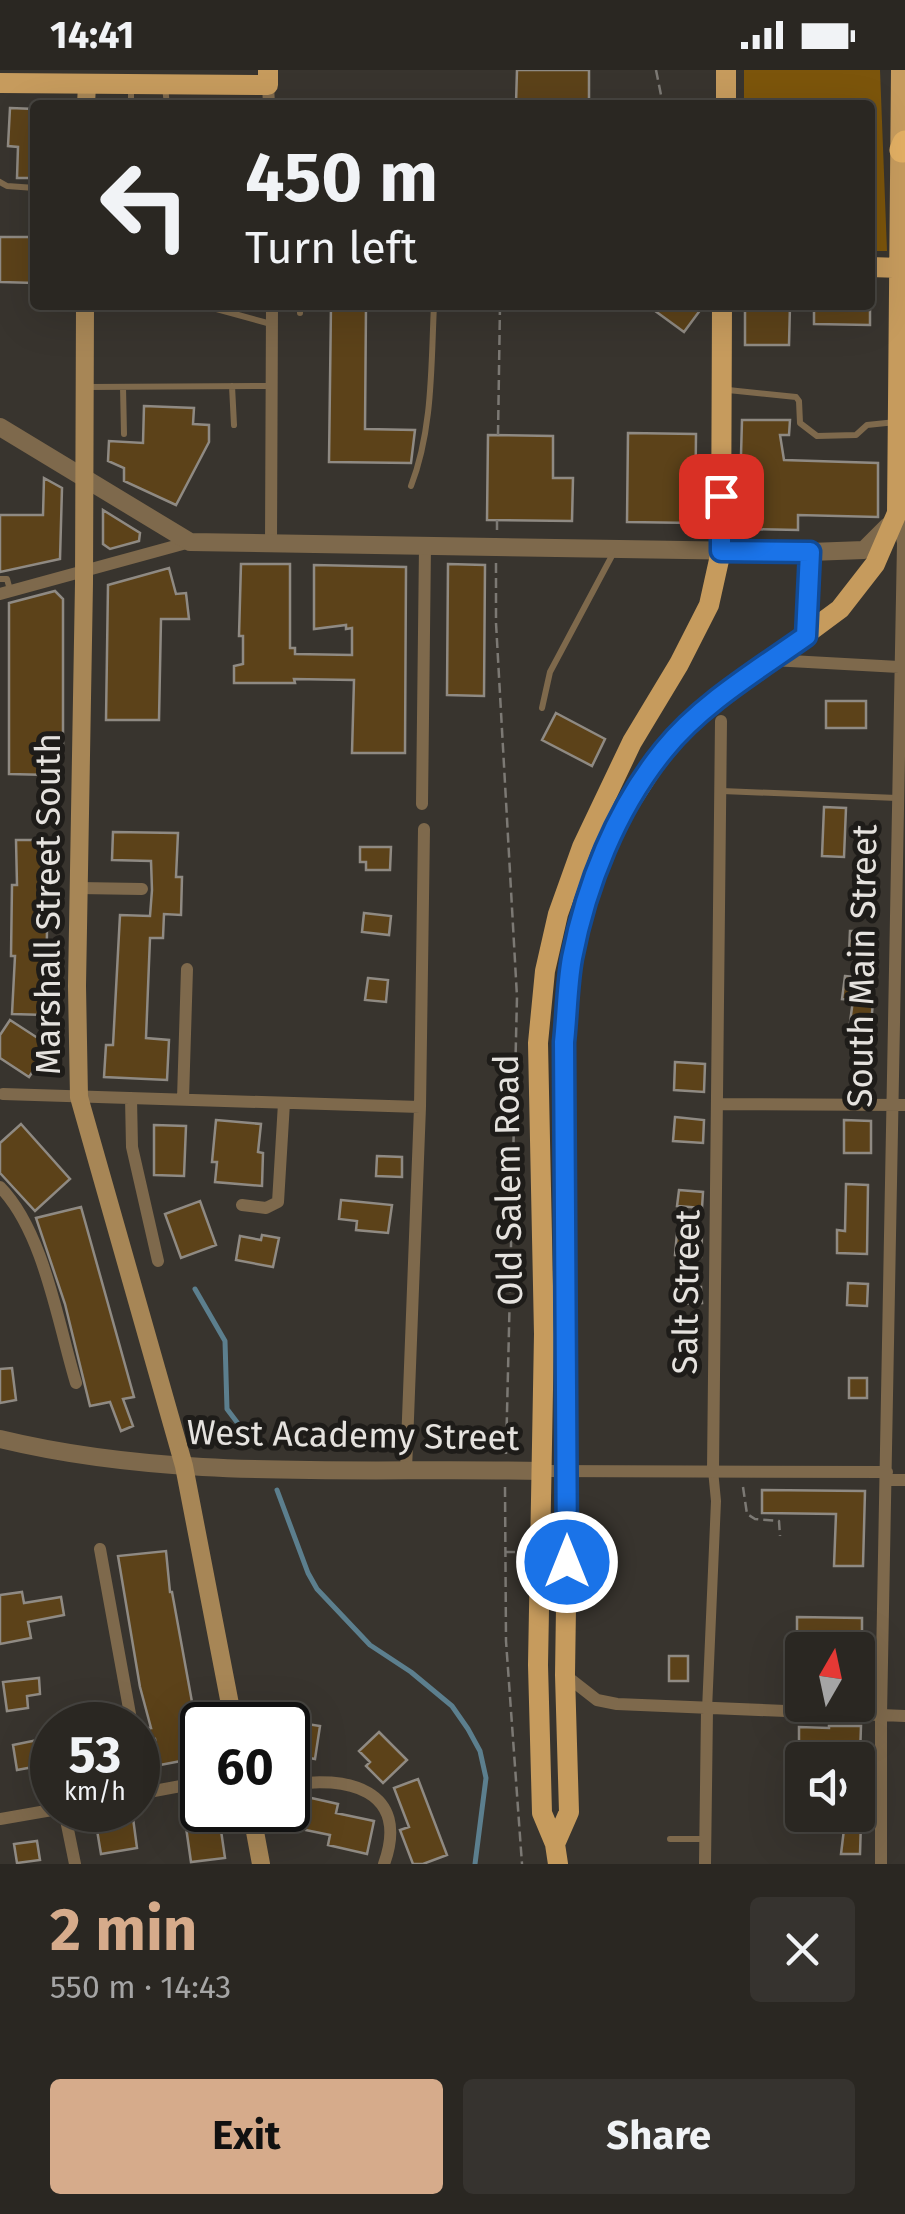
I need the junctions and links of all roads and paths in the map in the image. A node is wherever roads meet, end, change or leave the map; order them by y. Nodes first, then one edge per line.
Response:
1 (656, 70) edge
2 (726, 70) edge
3 (900, 70) edge
4 (0, 83) edge
5 (87, 86) edge
6 (268, 87) edge
7 (131, 95) edge
8 (166, 95) edge
9 (661, 100) edge
10 (726, 100) edge
11 (904, 146) edge
12 (0, 182) edge
13 (30, 188) edge
14 (903, 210) edge
15 (875, 267) edge
16 (903, 268) edge
17 (85, 310) edge
18 (220, 310) edge
19 (272, 310) edge
20 (434, 310) edge
21 (500, 310) edge
22 (722, 310) edge
23 (272, 324) junction
24 (232, 386) junction
25 (272, 386) junction
26 (84, 387) junction
27 (123, 387) junction
28 (730, 390) junction
29 (898, 422) junction
30 (234, 426) dead end
31 (0, 427) edge
32 (124, 434) dead end
33 (498, 435) dead end
34 (84, 480) junction
35 (411, 486) dead end
36 (897, 513) junction
37 (497, 520) dead end
38 (496, 532) dead end
39 (190, 542) junction
40 (270, 543) junction
41 (425, 546) junction
42 (616, 549) junction
43 (721, 551) junction
44 (810, 552) junction
45 (496, 561) dead end
46 (84, 573) junction
47 (0, 578) edge
48 (5, 593) edge
49 (806, 636) junction
50 (772, 660) junction
51 (899, 666) junction
52 (542, 708) dead end
53 (721, 721) dead end
54 (720, 791) junction
55 (897, 798) junction
56 (422, 804) dead end
57 (424, 829) dead end
58 (79, 888) junction
59 (142, 889) dead end
60 (188, 969) dead end
61 (1, 1096) edge
62 (79, 1097) junction
63 (131, 1098) junction
64 (182, 1100) junction
65 (284, 1103) junction
66 (719, 1104) junction
67 (899, 1105) edge
68 (420, 1107) junction
69 (0, 1187) edge
70 (242, 1205) dead end
71 (158, 1261) dead end
72 (76, 1383) dead end
73 (0, 1440) edge
74 (184, 1466) junction
75 (406, 1470) junction
76 (713, 1470) junction
77 (744, 1470) junction
78 (505, 1471) junction
79 (542, 1472) junction
80 (568, 1472) junction
81 (887, 1476) junction
82 (905, 1480) edge
83 (780, 1536) dead end
84 (100, 1548) dead end
85 (504, 1552) junction
86 (523, 1552) dead end
87 (565, 1674) junction
88 (128, 1702) edge
89 (230, 1702) edge
90 (707, 1710) junction
91 (881, 1716) junction
92 (905, 1716) edge
93 (310, 1781) edge
94 (30, 1814) edge
95 (0, 1819) edge
96 (68, 1832) edge
97 (255, 1832) edge
98 (670, 1839) dead end
99 (706, 1839) junction
100 (556, 1854) edge
101 (75, 1864) edge
102 (261, 1864) edge
103 (384, 1864) edge
104 (522, 1864) edge
105 (706, 1864) edge
106 (881, 1864) edge

1 - 9 path
2 - 10 main road
3 - 11 main road, South Main Street
4 - 5 main road
5 - 7 main road
6 - 8 main road
7 - 8 main road
11 - 14 main road, South Main Street
12 - 13 lane
14 - 16 main road, South Main Street
15 - 16 main road
16 - 29 main road, South Main Street
17 - 26 main road, Marshall Street South
18 - 23 lane
19 - 23 street
20 - 35 lane
21 - 33 path
22 - 28 main road, Old Salem Road
23 - 25 street
24 - 25 lane
24 - 27 lane
24 - 30 lane
25 - 40 street
26 - 27 lane
26 - 34 main road, Marshall Street South
27 - 32 lane
28 - 29 lane
28 - 43 main road, Old Salem Road
29 - 36 main road, South Main Street
31 - 34 street
34 - 39 street
34 - 46 main road, Marshall Street South
36 - 44 street
36 - 49 main road, Old Salem Road
36 - 51 street, South Main Street
37 - 38 path
39 - 40 street
39 - 46 street
40 - 41 street
41 - 42 street
41 - 56 street
42 - 43 street
42 - 52 lane
43 - 44 street
43 - 79 main road, Old Salem Road
44 - 49 street
45 - 78 path
46 - 48 street
46 - 58 main road, Marshall Street South
47 - 48 lane
49 - 50 main road, Old Salem Road
50 - 51 street
50 - 80 main road, Old Salem Road
51 - 55 street, South Main Street
53 - 54 street, Salt Street
54 - 55 lane
54 - 66 street, Salt Street
55 - 67 street, South Main Street
57 - 68 street
58 - 59 street
58 - 62 main road, Marshall Street South
60 - 64 street
61 - 62 street
62 - 63 street
62 - 74 main road, Marshall Street South
63 - 64 street
63 - 71 street
64 - 65 street
65 - 68 street
65 - 70 street
66 - 67 street
66 - 76 street, Salt Street
67 - 81 street, South Main Street
68 - 75 street
69 - 72 street
73 - 74 street, West Academy Street
74 - 75 street, West Academy Street
74 - 89 main road, Marshall Street South
75 - 78 street, West Academy Street
76 - 77 street, West Academy Street
76 - 80 street, West Academy Street
76 - 90 street, Salt Street
77 - 81 street, West Academy Street
77 - 83 path
78 - 79 street, West Academy Street
78 - 85 path
79 - 80 street, West Academy Street
79 - 100 main road, Old Salem Road
80 - 87 main road, Old Salem Road
81 - 82 street, West Academy Street
81 - 91 street, South Main Street
84 - 88 street
85 - 86 path
85 - 104 path
87 - 90 street
87 - 100 main road, Old Salem Road
90 - 91 street
90 - 99 street, Salt Street
91 - 92 street
91 - 106 street, South Main Street
93 - 103 street
94 - 95 street
96 - 101 street
97 - 102 main road
98 - 99 lane
99 - 105 street, Salt Street

